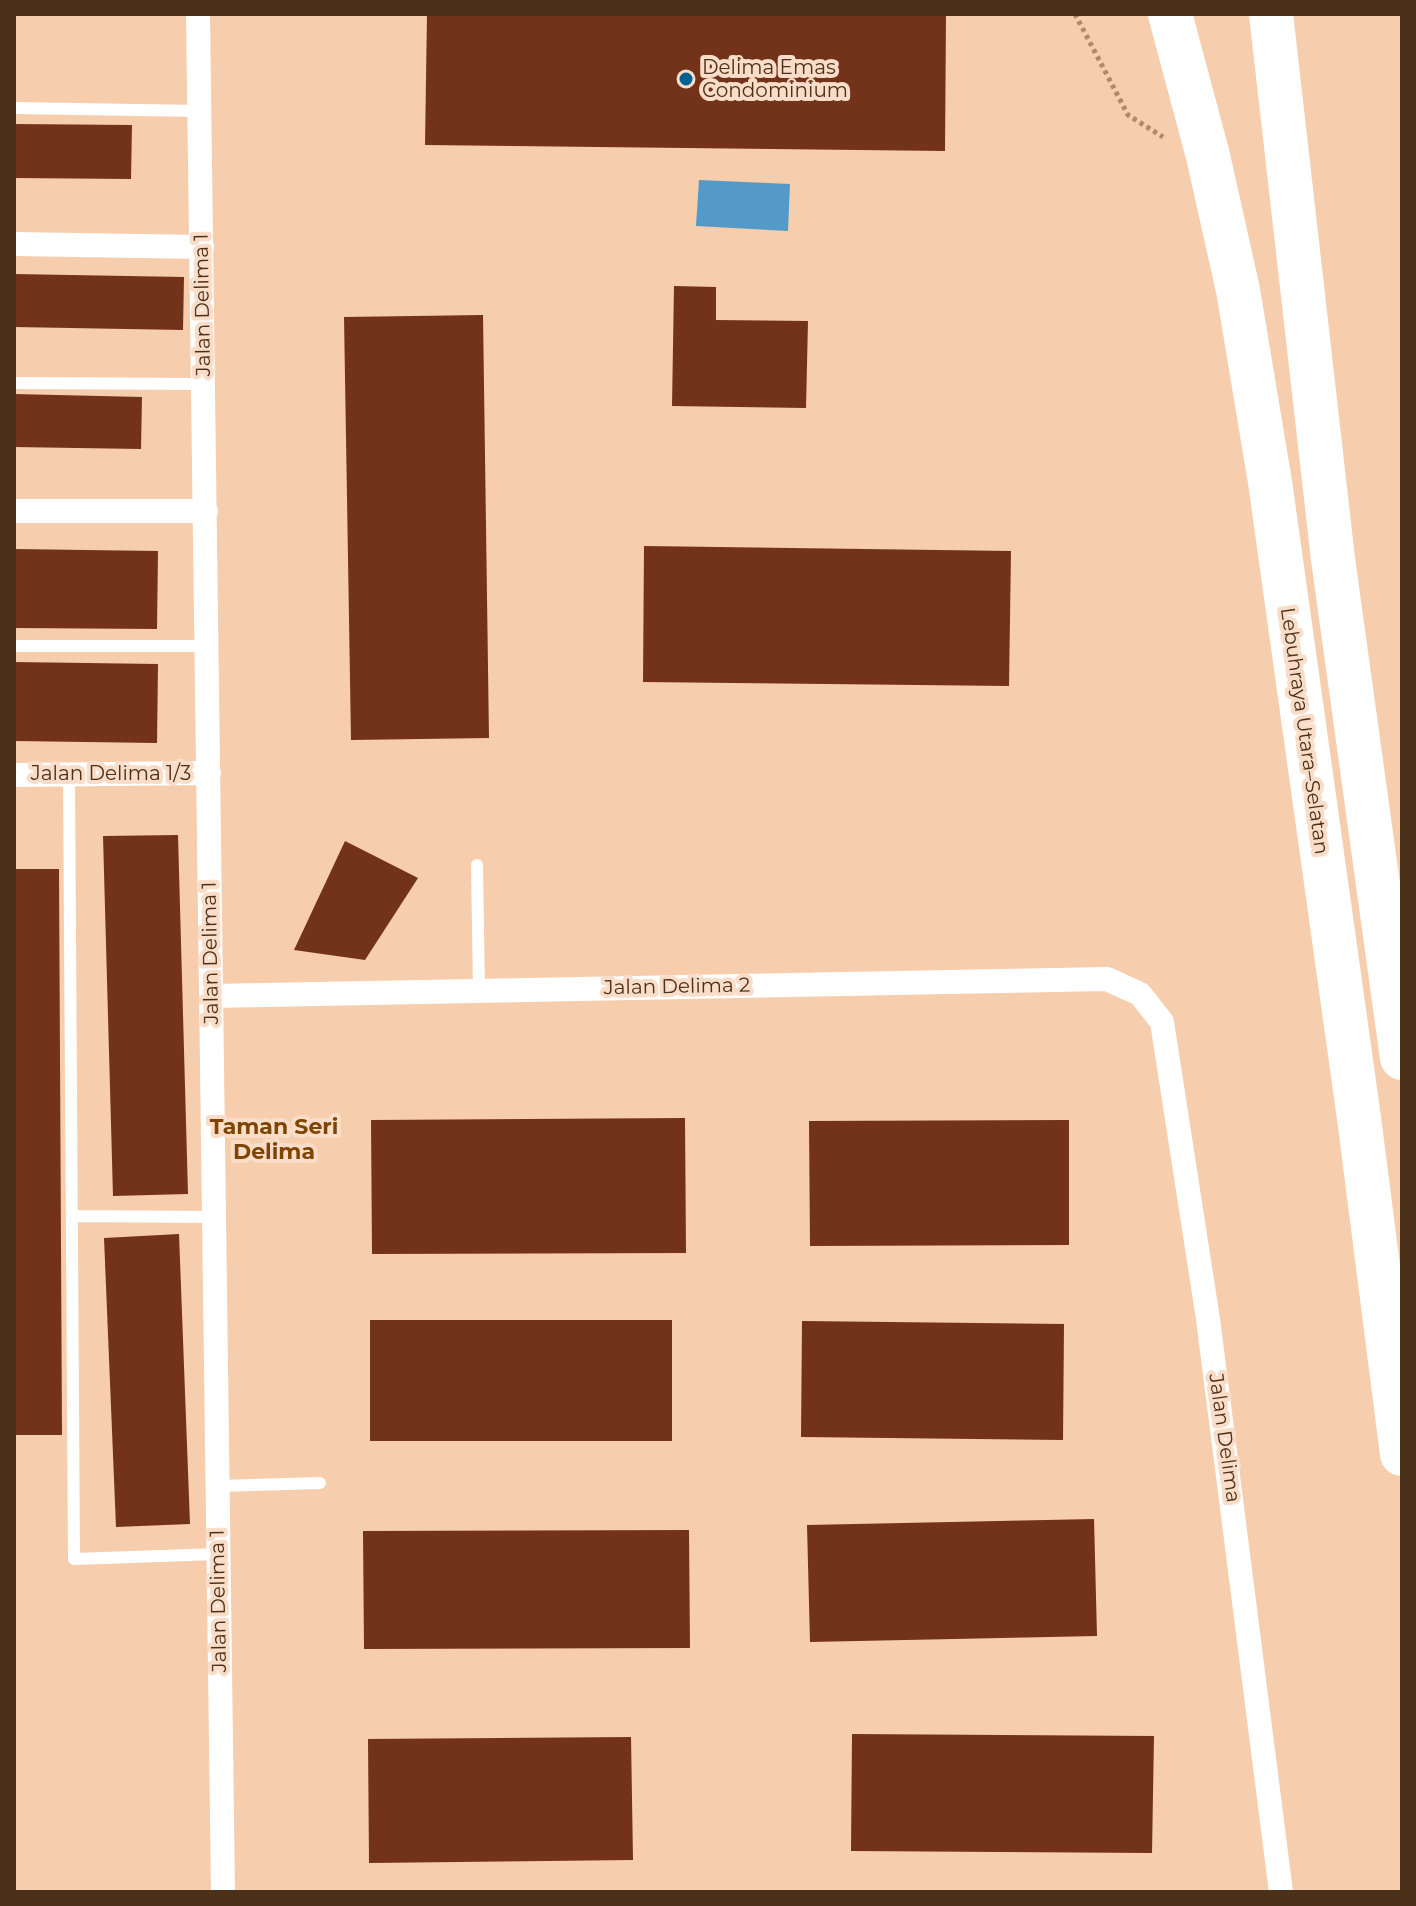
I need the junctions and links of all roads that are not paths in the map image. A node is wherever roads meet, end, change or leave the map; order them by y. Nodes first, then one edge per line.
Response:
1 (198, 14) edge
2 (1170, 14) edge
3 (1185, 14) edge
4 (1271, 14) edge
5 (14, 108) edge
6 (200, 111) junction
7 (1208, 156) junction
8 (14, 244) edge
9 (202, 247) junction
10 (14, 383) edge
11 (204, 384) junction
12 (14, 511) edge
13 (206, 511) junction
14 (14, 646) edge
15 (207, 646) junction
16 (209, 773) junction
17 (14, 775) edge
18 (69, 775) junction
19 (477, 865) dead end
20 (479, 991) junction
21 (1140, 994) joint
22 (211, 996) junction
23 (1402, 1058) edge
24 (74, 1216) junction
25 (214, 1217) junction
26 (1402, 1454) edge
27 (320, 1483) dead end
28 (218, 1486) junction
29 (218, 1554) junction
30 (223, 1892) edge
31 (1281, 1892) edge

1 - 6 street, Jalan Delima 1
2 - 7 highway, Lebuhraya Utara–Selatan
3 - 7 highway
4 - 23 highway
5 - 6 lane
6 - 9 street, Jalan Delima 1
7 - 26 highway, Lebuhraya Utara–Selatan
8 - 9 street
9 - 11 street, Jalan Delima 1
10 - 11 lane
11 - 13 street, Jalan Delima 1
12 - 13 street
13 - 15 street, Jalan Delima 1
14 - 15 lane
15 - 16 street, Jalan Delima 1
16 - 18 street, Jalan Delima 1/3
16 - 22 street, Jalan Delima 1
17 - 18 street, Jalan Delima 1/3
18 - 24 lane
19 - 20 lane
20 - 21 street, Jalan Delima 2
20 - 22 street, Jalan Delima 2
21 - 31 street, Jalan Delima
22 - 25 street, Jalan Delima 1
24 - 25 lane
24 - 29 lane
25 - 28 street, Jalan Delima 1
27 - 28 lane
28 - 29 street, Jalan Delima 1
29 - 30 street, Jalan Delima 1

